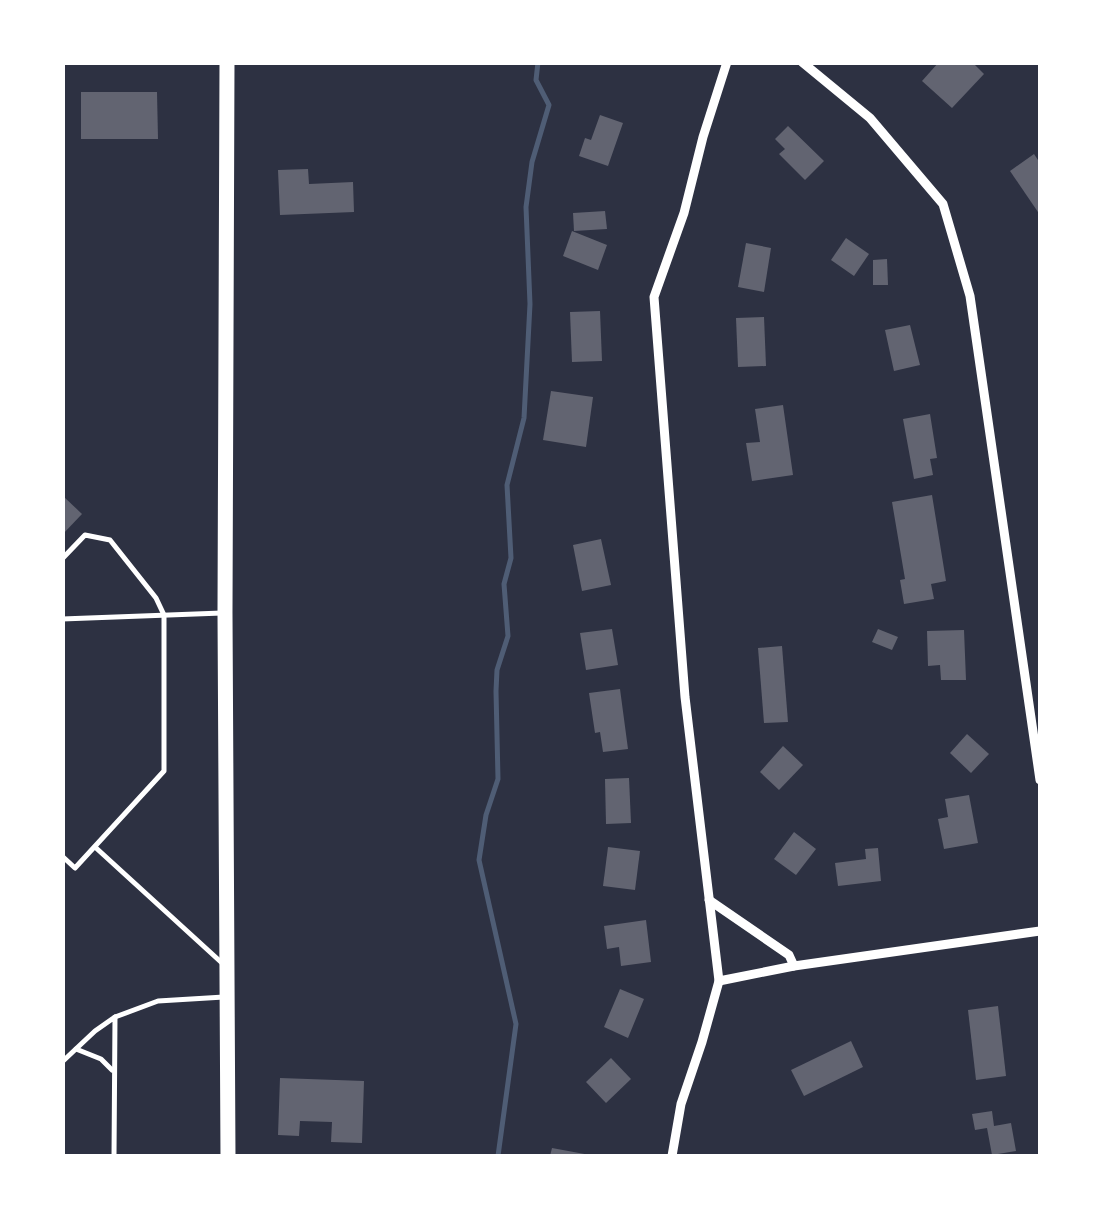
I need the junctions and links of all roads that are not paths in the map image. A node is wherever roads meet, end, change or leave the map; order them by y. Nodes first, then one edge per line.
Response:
1 (228, 62) edge
2 (727, 62) edge
3 (802, 62) edge
4 (62, 558) edge
5 (225, 613) junction
6 (164, 615) junction
7 (62, 619) edge
8 (1040, 780) edge
9 (95, 847) junction
10 (62, 856) edge
11 (709, 900) junction
12 (1040, 932) edge
13 (794, 966) junction
14 (226, 967) junction
15 (718, 981) junction
16 (227, 997) junction
17 (115, 1017) junction
18 (76, 1049) junction
19 (62, 1062) edge
20 (114, 1072) junction
21 (114, 1156) edge
22 (228, 1156) edge
23 (672, 1156) edge

1 - 5 main road
2 - 11 street
3 - 8 street
4 - 6 lane
5 - 6 lane
5 - 14 main road
6 - 7 lane
6 - 9 lane
9 - 10 lane
9 - 14 lane
11 - 13 street
11 - 15 street
12 - 13 street
13 - 15 street
14 - 16 main road
15 - 23 street
16 - 17 lane
16 - 22 main road
17 - 18 lane
17 - 20 lane
18 - 19 lane
18 - 20 lane
20 - 21 lane

